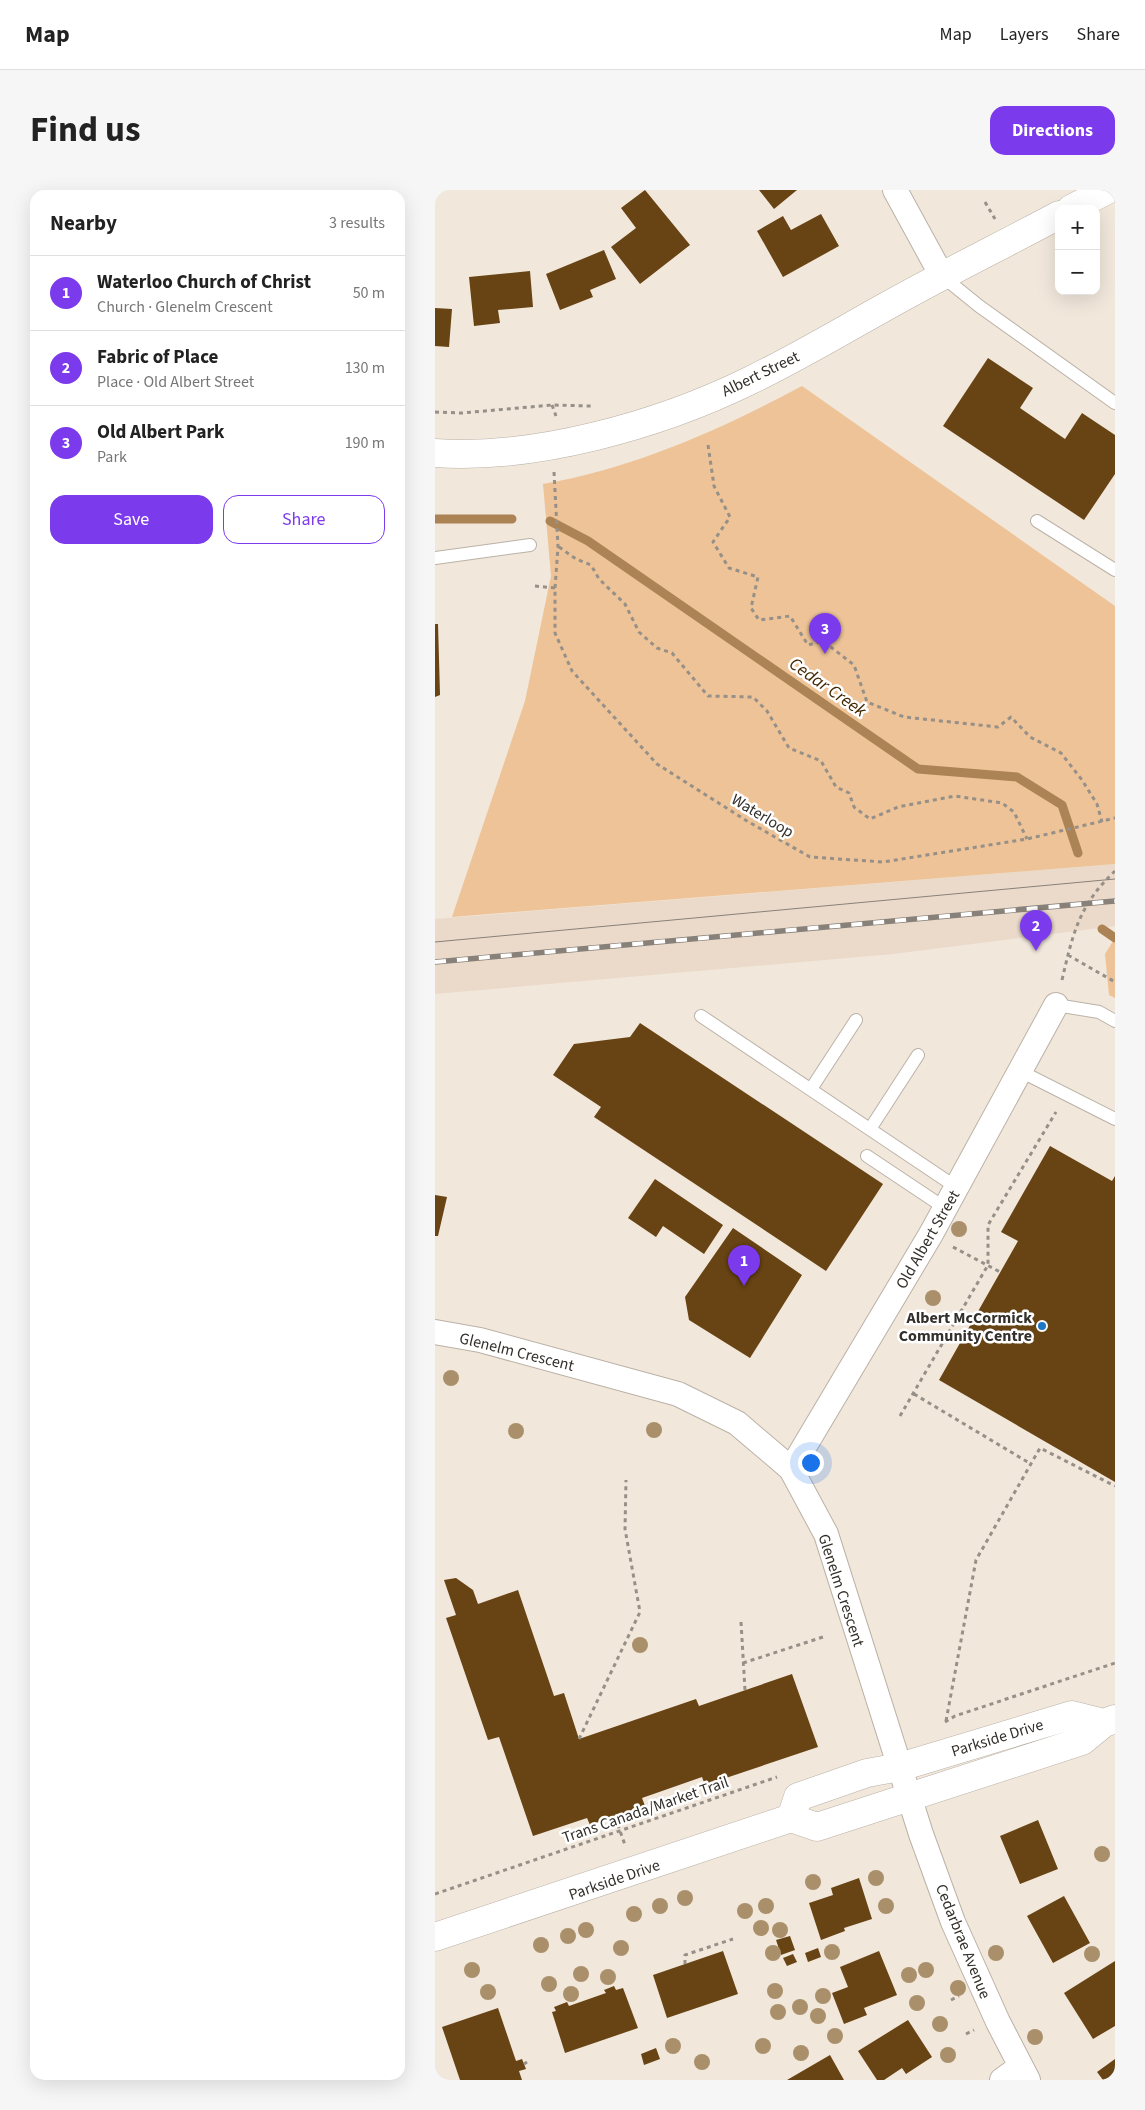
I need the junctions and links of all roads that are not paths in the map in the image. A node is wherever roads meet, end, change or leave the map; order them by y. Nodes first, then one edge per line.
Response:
1 (895, 190) edge
2 (1107, 190) edge
3 (1079, 205) edge
4 (1055, 217) edge
5 (942, 276) junction
6 (1115, 403) edge
7 (435, 453) edge
8 (1037, 521) dead end
9 (530, 545) dead end
10 (435, 558) edge
11 (1115, 570) edge
12 (1056, 1005) joint
13 (701, 1016) dead end
14 (856, 1020) dead end
15 (1115, 1021) edge
16 (918, 1055) dead end
17 (1020, 1071) junction
18 (811, 1089) junction
19 (1115, 1119) edge
20 (870, 1129) junction
21 (867, 1156) dead end
22 (957, 1187) junction
23 (945, 1208) junction
24 (435, 1332) edge
25 (791, 1469) junction
26 (1110, 1721) edge
27 (900, 1767) junction
28 (910, 1798) junction
29 (791, 1818) junction
30 (435, 1937) edge
31 (1017, 2076) edge

1 - 5 street
2 - 3 street
4 - 5 street, Albert Street
5 - 6 lane
5 - 7 street, Albert Street
8 - 11 lane
9 - 10 lane
12 - 15 lane
12 - 17 street, Old Albert Street
13 - 18 lane
14 - 18 lane
16 - 20 lane
17 - 19 lane
17 - 22 street, Old Albert Street
18 - 20 lane
20 - 22 lane
21 - 23 lane
22 - 23 street, Old Albert Street
23 - 25 street, Old Albert Street
24 - 25 street, Glenelm Crescent
25 - 27 street, Glenelm Crescent
26 - 27 street, Parkside Drive
26 - 28 street, Parkside Drive
27 - 28 street, Glenelm Crescent
27 - 29 street, Parkside Drive
28 - 29 street, Parkside Drive
28 - 31 street, Cedarbrae Avenue
29 - 30 street, Parkside Drive

